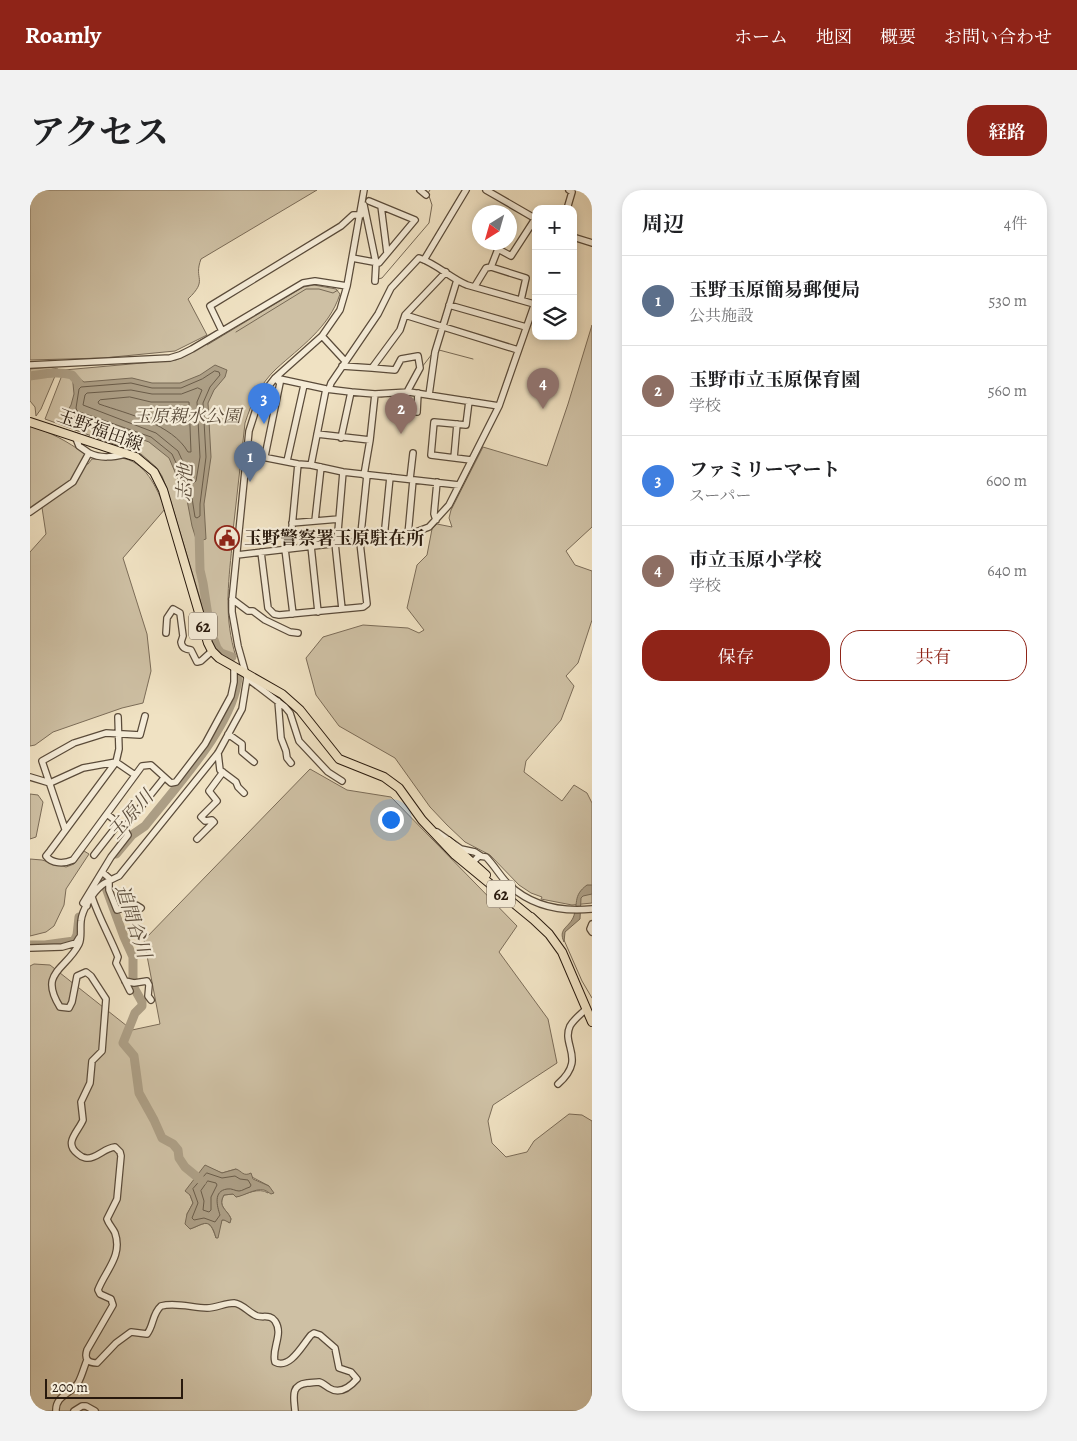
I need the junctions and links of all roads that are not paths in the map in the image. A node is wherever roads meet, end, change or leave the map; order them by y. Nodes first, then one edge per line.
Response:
1 (364, 190) edge
2 (420, 190) edge
3 (466, 190) edge
4 (486, 190) edge
5 (569, 190) edge
6 (498, 192) edge
7 (426, 194) dead end
8 (362, 198) junction
9 (369, 201) dead end
10 (567, 205) edge
11 (381, 206) junction
12 (361, 215) junction
13 (532, 217) edge
14 (532, 224) edge
15 (577, 238) edge
16 (592, 243) edge
17 (387, 253) junction
18 (352, 258) junction
19 (424, 260) junction
20 (376, 263) junction
21 (491, 267) junction
22 (446, 272) junction
23 (457, 280) junction
24 (375, 282) dead end
25 (347, 286) junction
26 (475, 286) junction
27 (521, 300) junction
28 (532, 302) edge
29 (449, 305) junction
30 (532, 310) edge
31 (405, 315) junction
32 (526, 327) junction
33 (442, 328) junction
34 (222, 331) junction
35 (322, 336) junction
36 (518, 350) junction
37 (344, 364) junction
38 (30, 365) edge
39 (372, 368) junction
40 (275, 378) junction
41 (303, 386) junction
42 (327, 390) junction
43 (407, 392) junction
44 (418, 393) junction
45 (351, 394) junction
46 (375, 395) junction
47 (429, 395) junction
48 (469, 401) junction
49 (499, 406) junction
50 (417, 412) dead end
51 (30, 422) edge
52 (457, 424) junction
53 (317, 434) junction
54 (75, 436) junction
55 (341, 438) junction
56 (370, 440) junction
57 (89, 453) junction
58 (413, 453) dead end
59 (128, 454) junction
60 (247, 454) junction
61 (265, 456) junction
62 (454, 458) junction
63 (471, 460) junction
64 (287, 461) junction
65 (298, 464) junction
66 (311, 464) junction
67 (321, 467) junction
68 (343, 472) junction
69 (366, 475) junction
70 (390, 477) junction
71 (412, 480) junction
72 (437, 482) junction
73 (459, 484) junction
74 (30, 512) edge
75 (339, 519) junction
76 (436, 520) junction
77 (315, 521) junction
78 (292, 523) junction
79 (408, 535) junction
80 (384, 538) junction
81 (362, 541) junction
82 (336, 543) junction
83 (311, 546) junction
84 (288, 548) junction
85 (261, 552) junction
86 (237, 555) junction
87 (232, 600) junction
88 (342, 610) junction
89 (318, 612) junction
90 (293, 614) junction
91 (166, 632) dead end
92 (298, 633) dead end
93 (212, 651) junction
94 (234, 667) junction
95 (246, 676) junction
96 (278, 701) junction
97 (145, 716) dead end
98 (118, 717) dead end
99 (119, 733) junction
100 (228, 734) junction
101 (218, 753) junction
102 (116, 762) junction
103 (254, 762) dead end
104 (292, 763) dead end
105 (222, 772) junction
106 (135, 776) junction
107 (30, 777) edge
108 (164, 778) junction
109 (342, 781) dead end
110 (50, 783) junction
111 (244, 793) dead end
112 (415, 810) junction
113 (107, 814) junction
114 (119, 823) junction
115 (124, 828) junction
116 (65, 829) junction
117 (438, 832) junction
118 (198, 839) dead end
119 (94, 855) dead end
120 (481, 856) junction
121 (470, 865) junction
122 (104, 873) junction
123 (107, 882) junction
124 (92, 894) junction
125 (141, 908) dead end
126 (592, 909) edge
127 (592, 924) edge
128 (592, 932) edge
129 (80, 934) junction
130 (30, 948) edge
131 (130, 982) junction
132 (130, 991) dead end
133 (151, 1000) dead end
134 (586, 1009) junction
135 (592, 1022) edge
136 (558, 1084) dead end
137 (87, 1360) junction
138 (56, 1411) edge
139 (74, 1411) edge
140 (94, 1411) edge
141 (295, 1411) edge

1 - 8 street
2 - 7 street
3 - 19 street
4 - 6 street
5 - 10 street
6 - 13 street
8 - 12 street
8 - 20 street
9 - 11 street
11 - 17 street
11 - 17 street
12 - 18 street
12 - 34 street
14 - 21 street
15 - 16 street
17 - 20 street
18 - 20 street
18 - 25 street
19 - 22 street
19 - 37 street
20 - 24 street
21 - 26 street
21 - 27 street
22 - 23 street
22 - 31 street
23 - 26 street
23 - 29 street
25 - 34 street
25 - 35 street
26 - 27 street
27 - 28 street
29 - 32 street
29 - 33 street
30 - 32 street
31 - 33 street
31 - 39 street
32 - 36 street
33 - 36 street
33 - 47 street
34 - 38 street
35 - 37 street
35 - 40 street
36 - 49 street
37 - 39 street
37 - 42 street
39 - 43 street
40 - 41 street
40 - 60 street
40 - 61 street
41 - 42 street
41 - 64 street
42 - 45 street
42 - 53 street
43 - 44 street
43 - 46 street
44 - 47 street
44 - 50 street
45 - 46 street
45 - 55 street
46 - 56 street
47 - 48 street
48 - 49 street
48 - 52 street
49 - 63 street
51 - 54 main road, 玉野福田線 / 62
52 - 62 street
52 - 62 street
53 - 55 street
53 - 66 street
54 - 57 street
54 - 59 main road, 玉野福田線 / 62
55 - 56 street
56 - 69 street
57 - 59 street
57 - 74 street
58 - 71 street
59 - 93 main road, 玉野福田線 / 62
60 - 61 street
60 - 86 street
61 - 64 street
62 - 63 street
63 - 73 street
64 - 65 street
65 - 66 street
65 - 78 street
66 - 67 street
67 - 68 street
67 - 77 street
68 - 69 street
68 - 75 street
69 - 70 street
69 - 81 street
70 - 71 street
70 - 80 street
71 - 72 street
71 - 79 street
72 - 73 street
72 - 76 street
73 - 76 street
75 - 77 street
75 - 82 street
76 - 79 street
77 - 78 street
78 - 84 street
79 - 80 street
80 - 81 street
81 - 82 street
81 - 88 street
82 - 83 street
82 - 88 street
83 - 84 street
83 - 89 street
84 - 85 street
84 - 90 street
85 - 86 street
85 - 90 street
86 - 87 street
87 - 92 street
87 - 95 street
88 - 89 street
89 - 90 street
91 - 93 street
93 - 94 main road, 62
94 - 95 main road, 62
94 - 108 street
95 - 96 street
95 - 100 street
95 - 112 main road, 62
96 - 104 street
96 - 109 street
97 - 99 street
98 - 99 street
99 - 102 street
99 - 110 street
100 - 101 street
100 - 103 street
101 - 105 street
101 - 123 street
102 - 106 street
102 - 110 street
102 - 116 street
105 - 111 street
105 - 118 street
106 - 108 street
106 - 113 street
107 - 110 street
108 - 115 street
110 - 116 street
112 - 117 main road, 62
112 - 121 main road, 62
113 - 114 street
113 - 116 street
114 - 115 street
114 - 119 street
115 - 122 street
117 - 120 street
117 - 121 main road, 62
120 - 121 street
120 - 126 street
121 - 134 main road, 62
122 - 123 street
122 - 124 street
123 - 124 street
123 - 125 street
124 - 129 street
124 - 131 street
127 - 128 street
129 - 130 street
129 - 137 street
131 - 132 street
131 - 133 street
134 - 135 main road, 62
134 - 136 street
137 - 138 street
137 - 141 street
139 - 140 street

